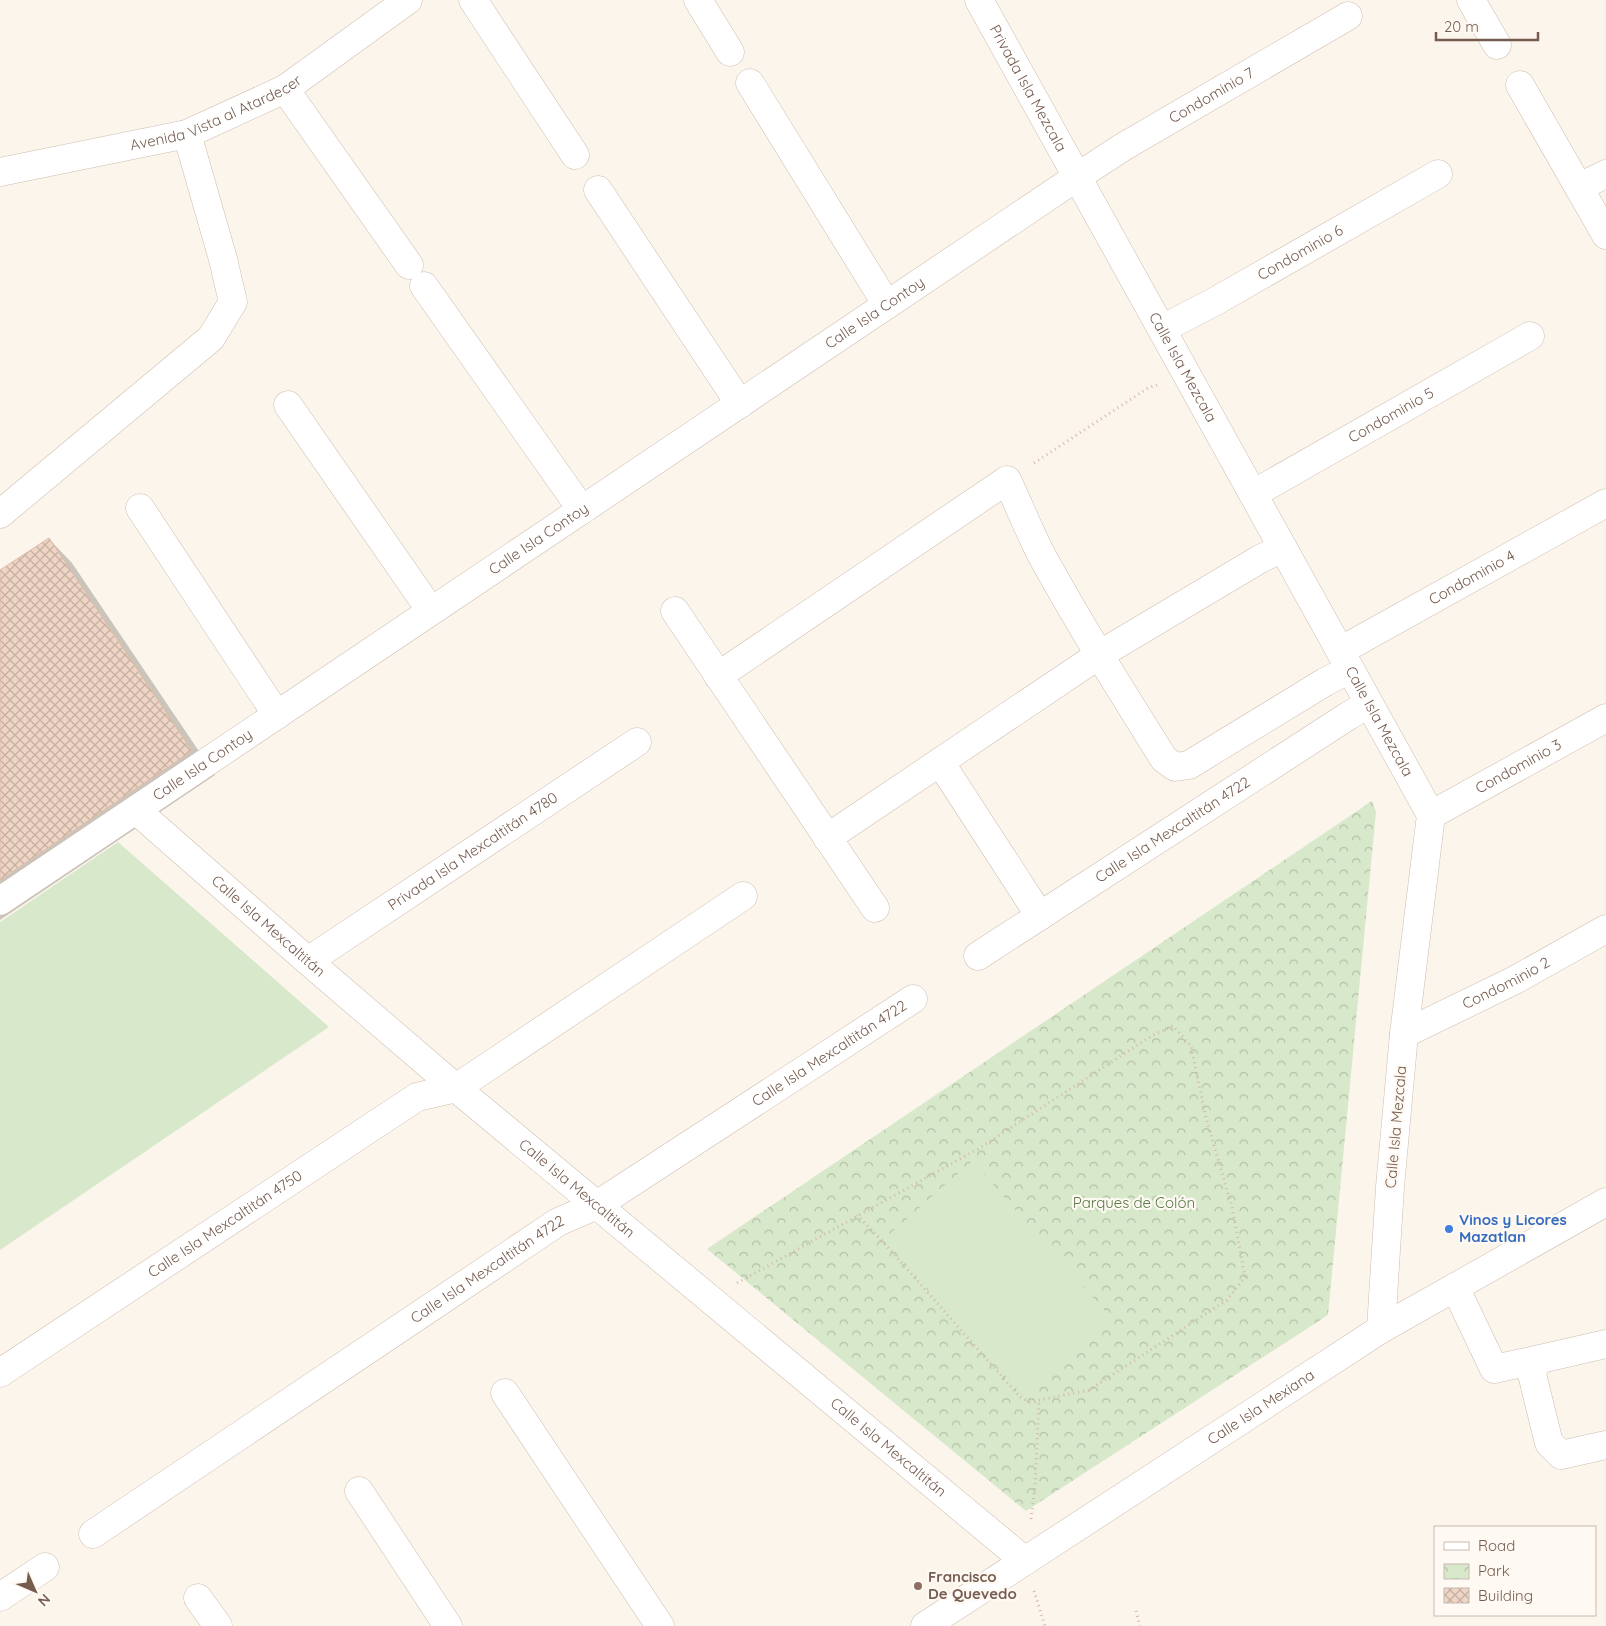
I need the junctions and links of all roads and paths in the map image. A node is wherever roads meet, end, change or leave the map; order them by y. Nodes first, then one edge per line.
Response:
1 (408, 0) edge
2 (472, 0) edge
3 (698, 0) edge
4 (980, 0) edge
5 (1471, 0) edge
6 (1348, 16) dead end
7 (1497, 45) dead end
8 (730, 52) dead end
9 (750, 84) dead end
10 (1520, 85) dead end
11 (285, 88) junction
12 (187, 134) junction
13 (575, 155) dead end
14 (0, 172) edge
15 (1438, 174) dead end
16 (1606, 174) edge
17 (1077, 177) junction
18 (1579, 187) junction
19 (598, 190) dead end
20 (1606, 235) edge
21 (887, 305) junction
22 (1162, 329) junction
23 (1530, 336) dead end
24 (1186, 373) junction
25 (740, 404) junction
26 (288, 405) dead end
27 (1007, 480) junction
28 (1253, 494) junction
29 (1606, 504) edge
30 (140, 508) dead end
31 (582, 510) junction
32 (0, 514) edge
33 (1283, 548) junction
34 (432, 611) junction
35 (675, 612) dead end
36 (1099, 655) junction
37 (1345, 660) junction
38 (718, 676) junction
39 (1369, 704) junction
40 (277, 715) junction
41 (1606, 718) edge
42 (637, 742) dead end
43 (940, 762) junction
44 (136, 810) junction
45 (1431, 815) junction
46 (827, 838) junction
47 (743, 896) dead end
48 (0, 901) edge
49 (875, 908) dead end
50 (1040, 916) junction
51 (1606, 929) edge
52 (978, 956) dead end
53 (308, 962) junction
54 (913, 999) dead end
55 (1404, 1034) junction
56 (456, 1088) junction
57 (1606, 1202) edge
58 (597, 1205) junction
59 (857, 1215) junction
60 (1455, 1287) junction
61 (708, 1299) junction
62 (1381, 1329) junction
63 (1606, 1344) edge
64 (1536, 1360) junction
65 (0, 1373) edge
66 (505, 1393) dead end
67 (1039, 1400) junction
68 (1606, 1445) edge
69 (359, 1491) dead end
70 (93, 1534) dead end
71 (1025, 1561) junction
72 (45, 1566) dead end
73 (0, 1597) edge
74 (198, 1598) dead end
75 (1136, 1612) dead end
76 (218, 1626) edge
77 (448, 1626) edge
78 (660, 1626) edge
79 (925, 1626) edge
80 (1140, 1626) edge

1 - 11 street, Avenida Vista al Atardecer
2 - 13 street
3 - 8 street
4 - 17 street, Privada Isla Mezcala
5 - 7 street
6 - 17 street, Condominio 7
9 - 21 street
10 - 18 street
11 - 12 street, Avenida Vista al Atardecer
11 - 31 street
12 - 14 street, Avenida Vista al Atardecer
12 - 32 street
15 - 22 street, Condominio 6
16 - 18 street
17 - 21 street, Calle Isla Contoy
17 - 22 street, Calle Isla Mezcala
18 - 20 street
19 - 25 street
21 - 25 street, Calle Isla Contoy
22 - 24 street, Calle Isla Mezcala
23 - 28 street, Condominio 5
24 - 27 path
24 - 28 street, Calle Isla Mezcala
25 - 31 street, Calle Isla Contoy
26 - 34 street
27 - 36 street, Condominio 4
27 - 38 street
28 - 33 street, Calle Isla Mezcala
29 - 37 street, Condominio 4
30 - 40 street
31 - 34 street, Calle Isla Contoy
33 - 36 street
33 - 37 street, Calle Isla Mezcala
34 - 40 street, Calle Isla Contoy
35 - 38 street
36 - 37 street, Condominio 4
36 - 43 street
37 - 39 street, Calle Isla Mezcala
38 - 46 street
39 - 45 street, Calle Isla Mezcala
39 - 50 street, Calle Isla Mexcaltitán 4722
40 - 44 street, Calle Isla Contoy
41 - 45 street, Condominio 3
42 - 53 street, Privada Isla Mexcaltitán 4780
43 - 46 street
43 - 50 street
44 - 48 street, Calle Isla Contoy
44 - 53 street, Calle Isla Mexcaltitán
45 - 55 street, Calle Isla Mezcala
46 - 49 street
47 - 56 street
50 - 52 street, Calle Isla Mexcaltitán 4722
51 - 55 street, Condominio 2
53 - 56 street, Calle Isla Mexcaltitán
54 - 58 street, Calle Isla Mexcaltitán 4722
55 - 62 street, Calle Isla Mezcala
56 - 58 street, Calle Isla Mexcaltitán
56 - 65 street, Calle Isla Mexcaltitán 4750
57 - 60 street, Calle Isla Mexiana
58 - 61 street, Calle Isla Mexcaltitán
58 - 70 street, Calle Isla Mexcaltitán 4722
59 - 61 path
59 - 67 path
59 - 67 path
60 - 62 street, Calle Isla Mexiana
60 - 64 street
61 - 71 street, Calle Isla Mexcaltitán
62 - 71 street, Calle Isla Mexiana
63 - 64 street
64 - 68 street
66 - 78 street
67 - 71 path
69 - 77 street
71 - 79 street, Calle Isla Mexiana
72 - 73 street
74 - 76 street
75 - 80 path

